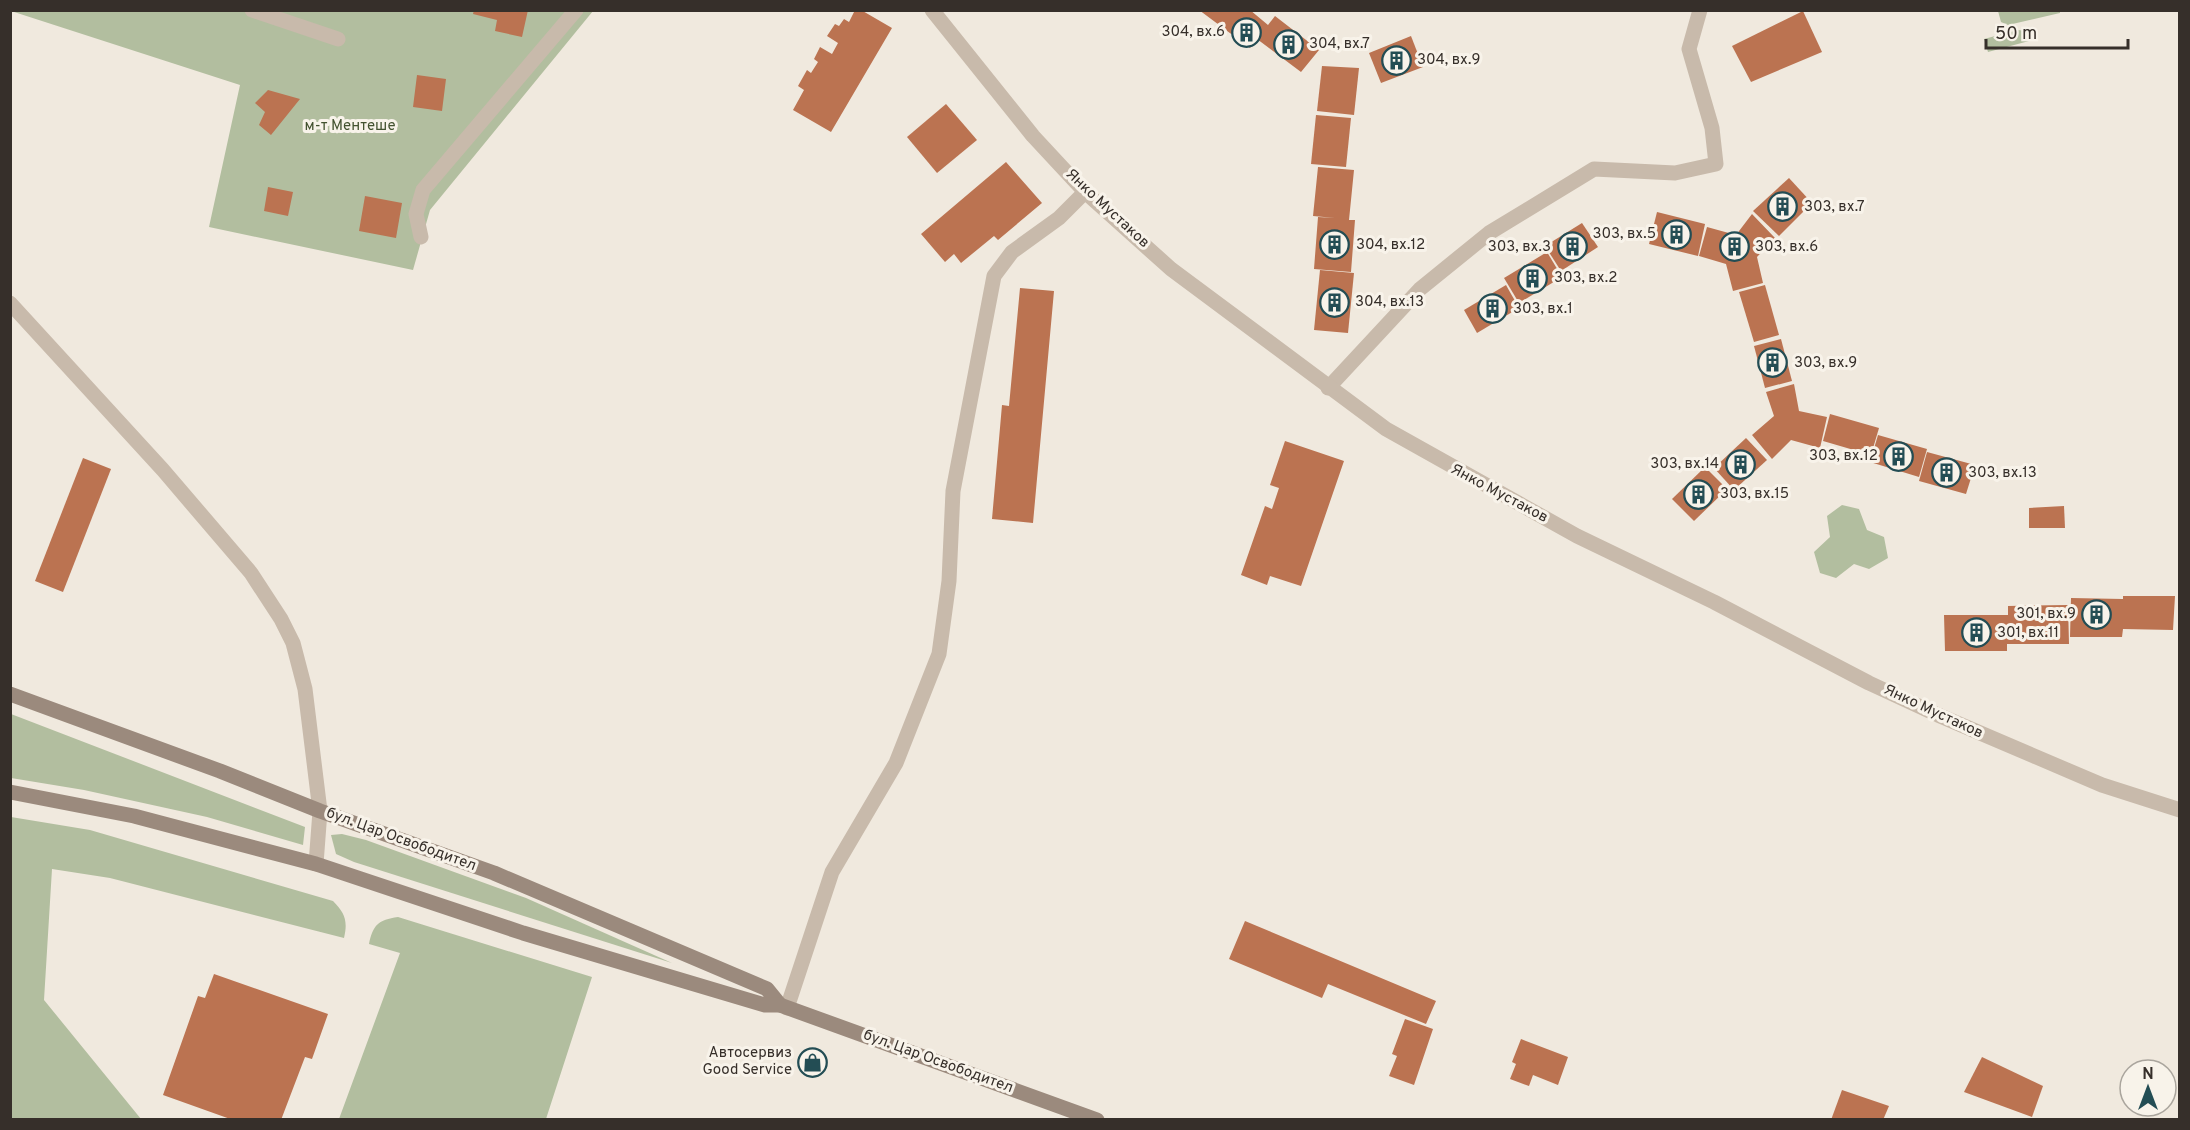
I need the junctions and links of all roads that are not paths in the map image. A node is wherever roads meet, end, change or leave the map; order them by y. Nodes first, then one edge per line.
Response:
1 (252, 10) edge
2 (576, 10) edge
3 (932, 10) edge
4 (1700, 10) edge
5 (338, 39) dead end
6 (1085, 192) junction
7 (421, 237) dead end
8 (10, 303) edge
9 (1328, 388) junction
10 (10, 694) edge
11 (10, 792) edge
12 (2180, 810) edge
13 (320, 811) junction
14 (316, 864) junction
15 (784, 1007) junction
16 (1097, 1119) edge

1 - 5 street
2 - 7 street
3 - 6 street, Янко Мустаков
4 - 9 street
6 - 9 street, Янко Мустаков
6 - 15 street
8 - 13 street
9 - 12 street, Янко Мустаков
10 - 13 main road, бул. Цар Освободител
11 - 14 main road, бул. Цар Освободител
13 - 14 street
13 - 15 main road, бул. Цар Освободител
14 - 15 main road, бул. Цар Освободител
15 - 16 main road, бул. Цар Освободител

